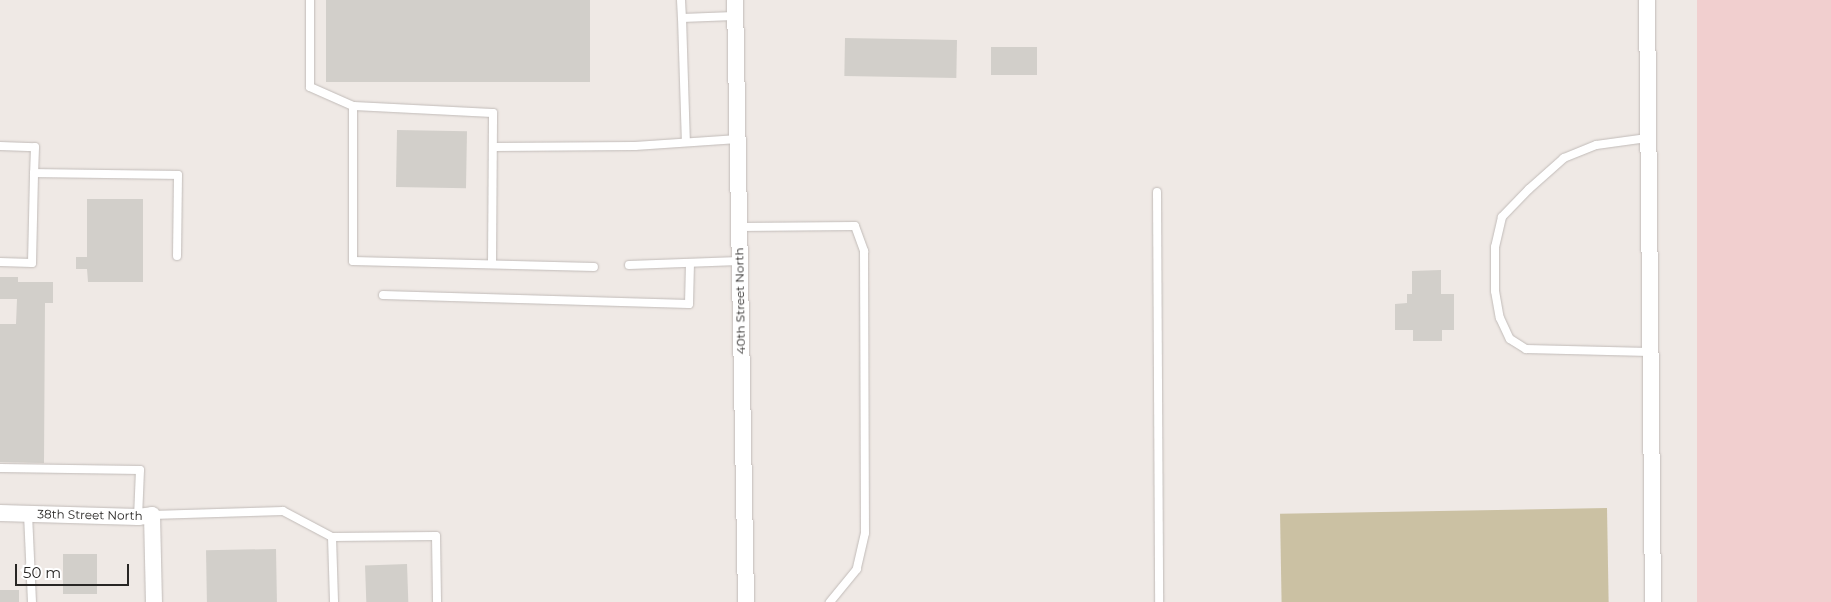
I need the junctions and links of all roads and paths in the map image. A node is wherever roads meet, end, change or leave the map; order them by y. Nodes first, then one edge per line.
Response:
1 (310, 0) edge
2 (681, 0) edge
3 (1647, 0) edge
4 (734, 8) edge
5 (682, 18) junction
6 (353, 106) junction
7 (738, 138) junction
8 (1647, 138) junction
9 (686, 142) junction
10 (0, 146) edge
11 (493, 147) junction
12 (34, 173) junction
13 (1157, 192) dead end
14 (739, 227) junction
15 (176, 256) dead end
16 (739, 261) junction
17 (0, 262) edge
18 (492, 264) junction
19 (690, 264) junction
20 (629, 265) dead end
21 (594, 267) dead end
22 (383, 295) dead end
23 (1650, 352) junction
24 (0, 468) edge
25 (0, 513) edge
26 (28, 514) junction
27 (145, 516) junction
28 (332, 537) junction
29 (32, 602) edge
30 (154, 602) edge
31 (334, 602) edge
32 (437, 602) edge
33 (746, 602) edge
34 (830, 602) edge
35 (1159, 602) edge
36 (1652, 602) edge

1 - 6 lane
2 - 5 lane
3 - 8 street
4 - 5 lane
4 - 7 street, 40th Street North
5 - 9 lane
6 - 11 lane
6 - 18 lane
7 - 9 lane
7 - 14 street, 40th Street North
8 - 23 street
8 - 23 lane
9 - 11 lane
10 - 12 lane
11 - 18 lane
12 - 15 lane
12 - 17 lane
13 - 35 lane
14 - 16 street, 40th Street North
14 - 34 lane
16 - 19 lane
16 - 33 street, 40th Street North
18 - 21 lane
19 - 20 lane
19 - 22 lane
23 - 36 street
24 - 27 lane
25 - 26 street, 38th Street North
26 - 27 street, 38th Street North
26 - 29 lane
27 - 28 lane
27 - 30 street, 38th Street North
28 - 31 lane
28 - 32 lane

